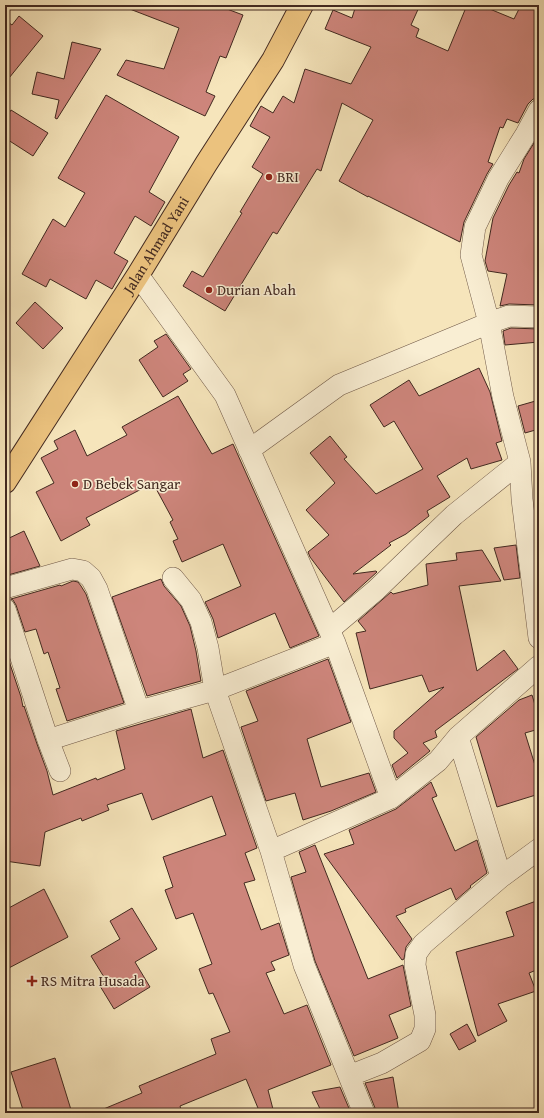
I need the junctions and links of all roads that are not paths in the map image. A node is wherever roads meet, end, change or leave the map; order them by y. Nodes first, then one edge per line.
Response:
1 (302, 5) edge
2 (539, 110) edge
3 (138, 275) junction
4 (539, 317) edge
5 (489, 323) junction
6 (249, 450) junction
7 (520, 462) junction
8 (5, 482) edge
9 (173, 578) dead end
10 (5, 588) edge
11 (5, 609) edge
12 (333, 636) junction
13 (539, 638) edge
14 (539, 666) edge
15 (216, 690) junction
16 (139, 711) junction
17 (458, 737) junction
18 (48, 740) junction
19 (60, 771) dead end
20 (391, 798) junction
21 (539, 849) edge
22 (271, 852) junction
23 (501, 877) junction
24 (349, 1076) junction
25 (364, 1113) edge

1 - 3 highway, Jalan Ahmad Yani
2 - 5 street
3 - 6 street
3 - 8 highway, Jalan Ahmad Yani
4 - 5 street
5 - 6 street
5 - 7 street
6 - 12 street
7 - 12 street
7 - 13 street
9 - 15 street
10 - 16 street
11 - 18 street
12 - 15 street
12 - 20 street
14 - 17 street
15 - 16 street
15 - 22 street
16 - 18 street
17 - 20 street
17 - 23 street
18 - 19 street
20 - 22 street
21 - 23 street
22 - 24 street
23 - 24 street
24 - 25 street

